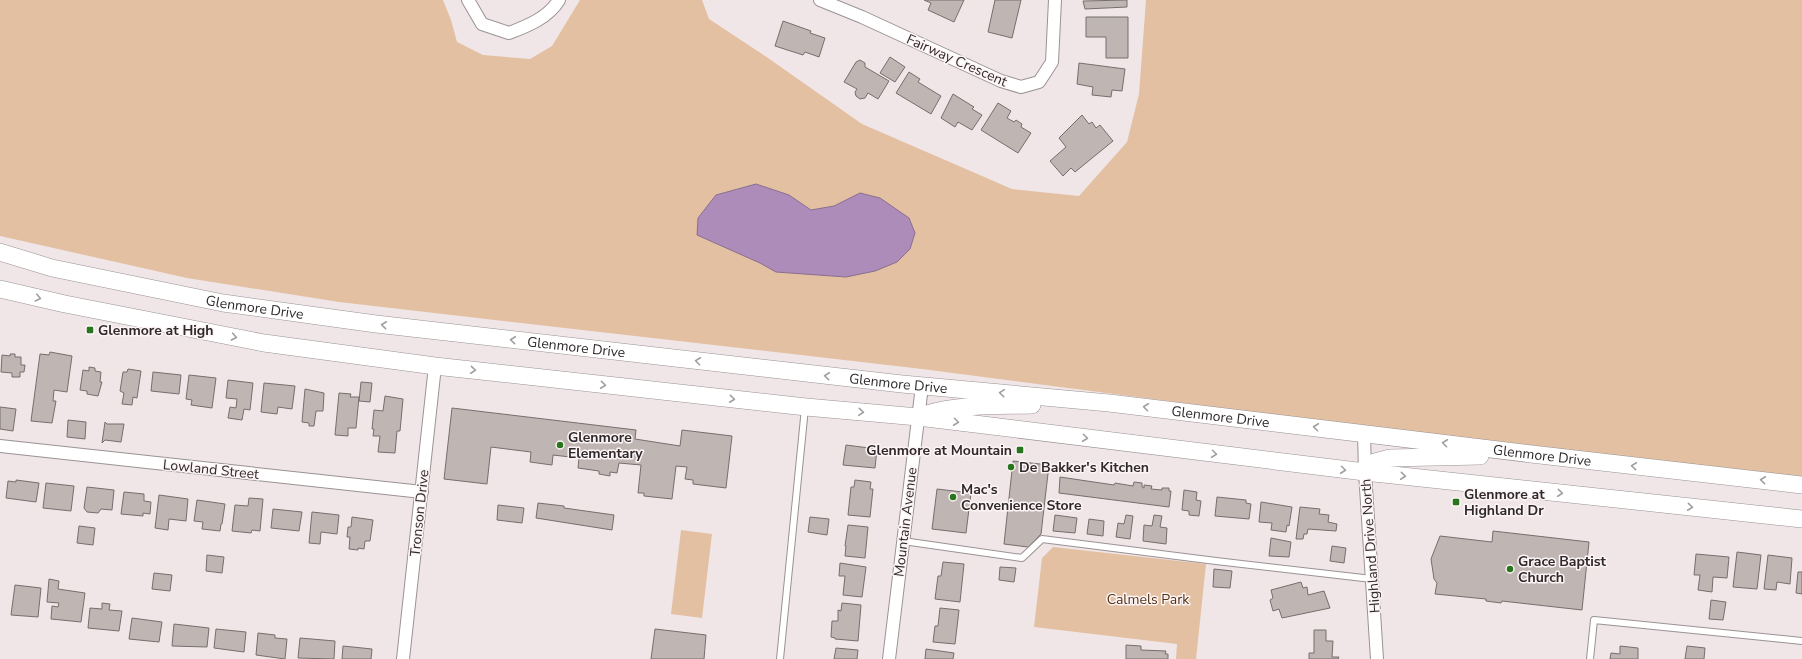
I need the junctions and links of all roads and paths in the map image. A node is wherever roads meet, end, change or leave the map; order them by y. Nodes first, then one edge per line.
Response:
1 (468, 0) edge
2 (559, 0) edge
3 (820, 0) edge
4 (1055, 0) edge
5 (0, 252) edge
6 (0, 259) edge
7 (52, 268) junction
8 (0, 289) edge
9 (435, 366) junction
10 (922, 386) junction
11 (1109, 403) junction
12 (806, 407) junction
13 (918, 417) junction
14 (1364, 432) junction
15 (0, 446) edge
16 (1540, 455) junction
17 (1364, 472) junction
18 (1802, 485) edge
19 (422, 492) junction
20 (1802, 519) edge
21 (903, 541) junction
22 (1372, 579) junction
23 (1802, 641) edge
24 (403, 659) edge
25 (780, 659) edge
26 (889, 659) edge
27 (1377, 659) edge
28 (1590, 659) edge

1 - 2 street
3 - 4 street, Fairway Crescent
5 - 7 main road, Glenmore Drive
6 - 7 main road
10 -> 7 main road, Glenmore Drive
8 -> 9 main road
9 -> 12 main road
9 - 19 street, Tronson Drive
11 -> 10 main road, Glenmore Drive
10 - 13 street, Mountain Avenue
11 - 13 main road
14 -> 11 main road, Glenmore Drive
12 -> 13 main road
12 - 25 lane
13 -> 17 main road
13 - 21 street, Mountain Avenue
16 -> 14 main road, Glenmore Drive
14 - 17 street, Highland Drive North
15 - 19 street, Lowland Street
16 - 17 main road
18 -> 16 main road, Glenmore Drive
17 -> 20 main road
17 - 22 street, Highland Drive North
19 - 24 street, Tronson Drive
21 - 22 lane
21 - 26 street, Mountain Avenue
22 - 27 street, Highland Drive North
23 - 28 lane

